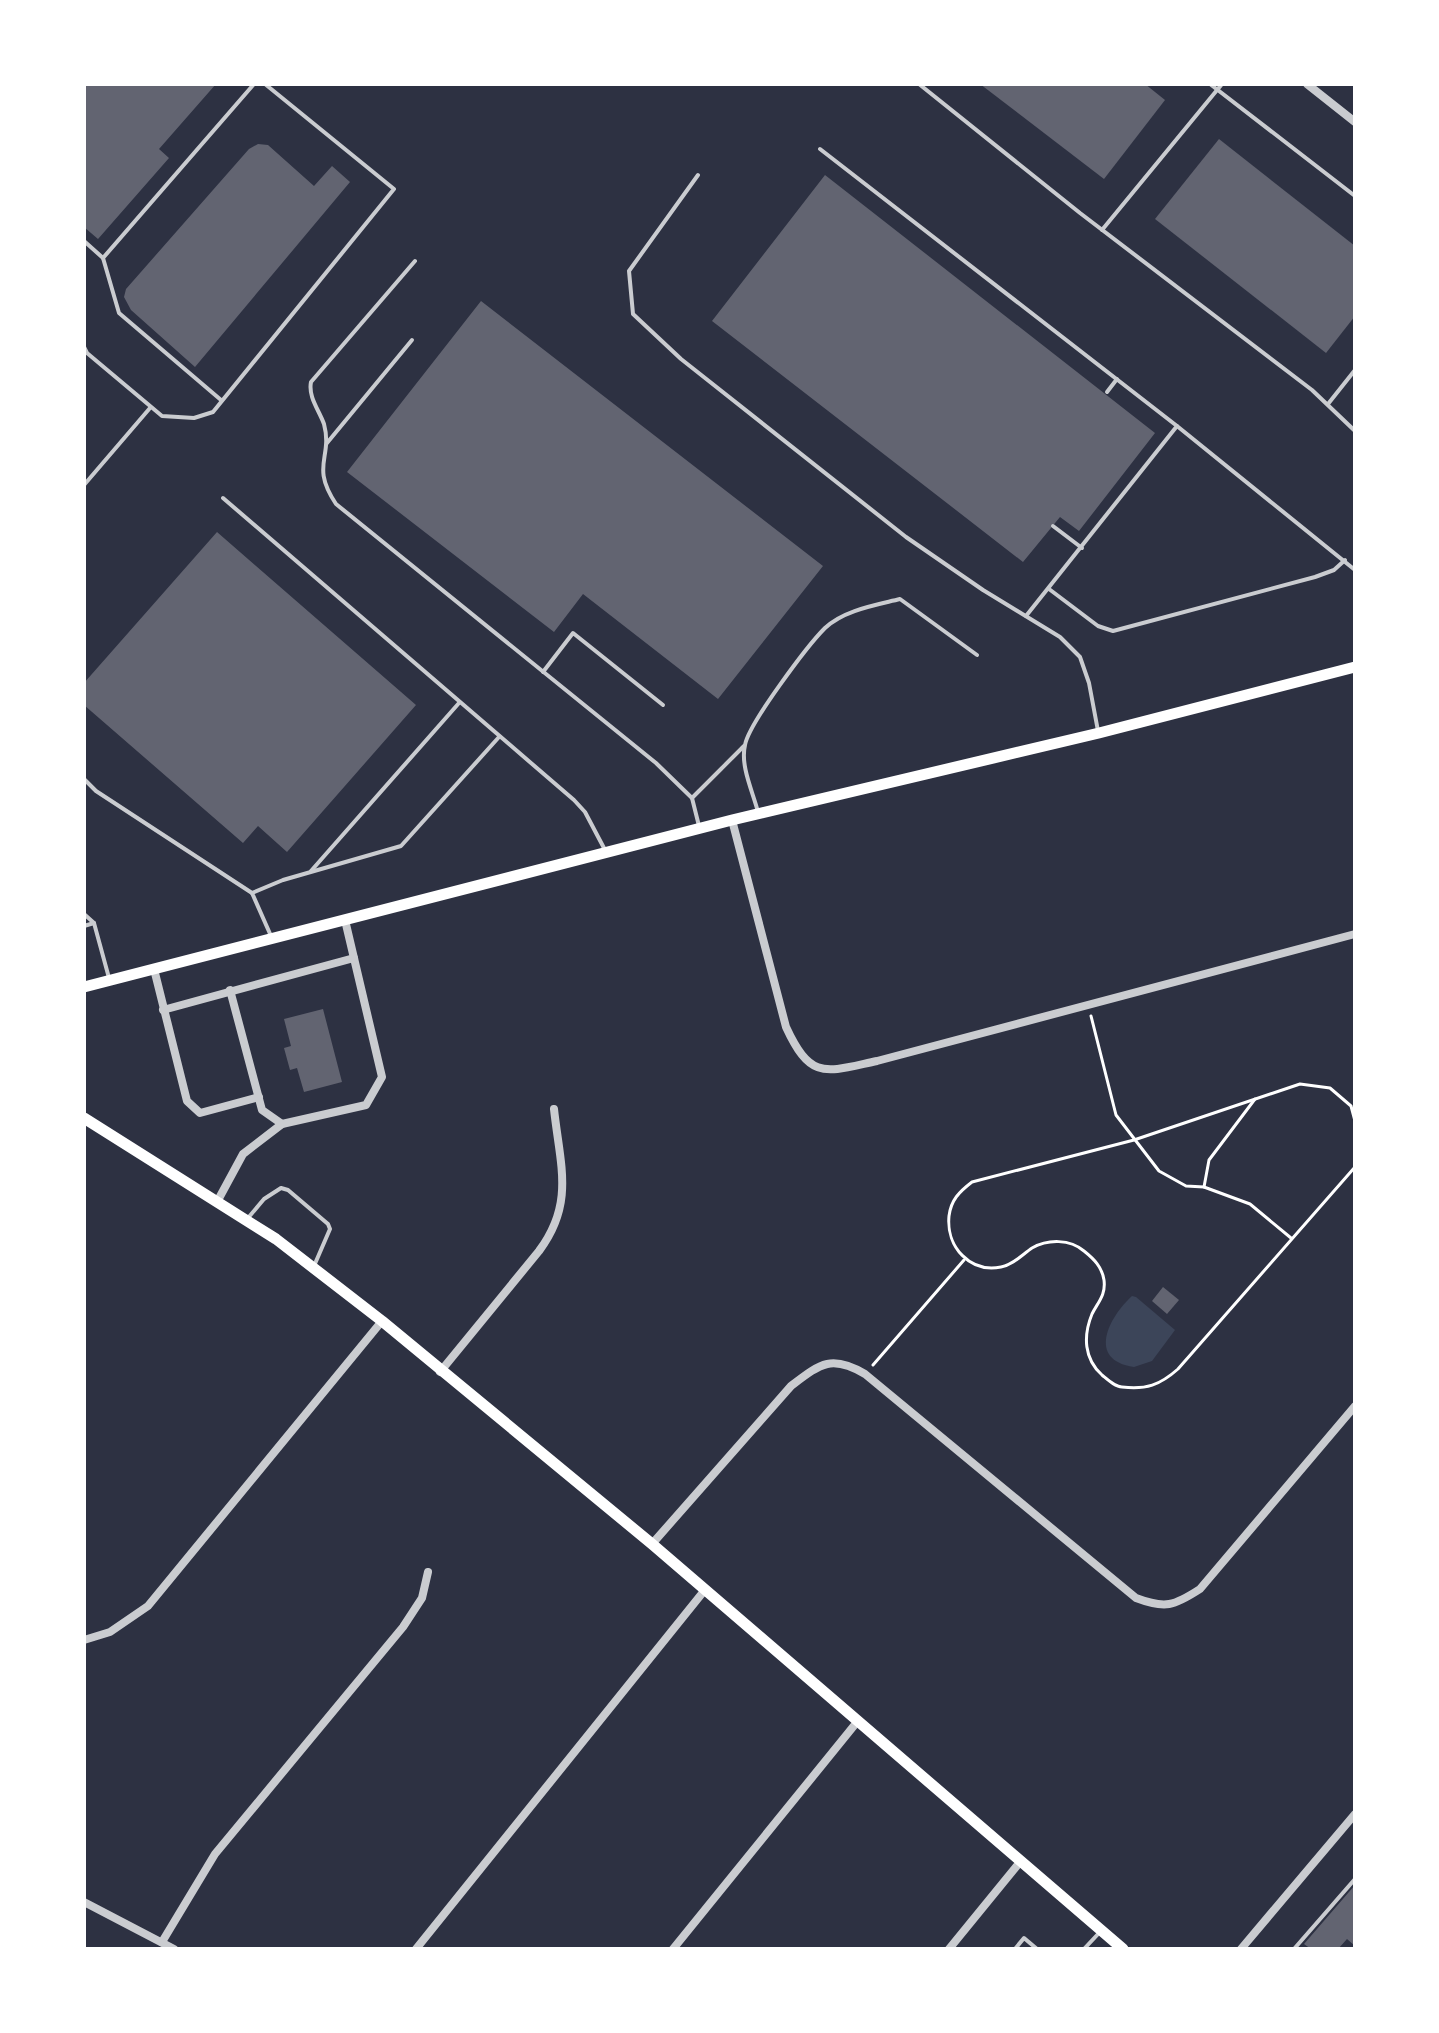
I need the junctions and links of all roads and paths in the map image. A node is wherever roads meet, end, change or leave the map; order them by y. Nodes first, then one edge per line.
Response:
1 (254, 84) edge
2 (265, 84) edge
3 (919, 84) edge
4 (1210, 84) edge
5 (1222, 84) edge
6 (1307, 84) edge
7 (1217, 90) junction
8 (1355, 122) edge
9 (820, 149) dead end
10 (698, 175) dead end
11 (1355, 196) edge
12 (1102, 230) junction
13 (84, 241) edge
14 (103, 258) junction
15 (415, 261) dead end
16 (412, 340) dead end
17 (84, 347) edge
18 (1355, 370) edge
19 (1117, 379) junction
20 (1107, 392) dead end
21 (221, 400) junction
22 (1328, 404) junction
23 (150, 408) junction
24 (1177, 426) junction
25 (1355, 431) edge
26 (326, 445) junction
27 (84, 485) edge
28 (223, 498) dead end
29 (1053, 526) dead end
30 (1082, 548) junction
31 (1345, 560) junction
32 (1355, 570) edge
33 (1049, 589) junction
34 (1026, 616) junction
35 (977, 655) dead end
36 (1355, 667) edge
37 (543, 672) junction
38 (459, 702) junction
39 (663, 705) dead end
40 (1099, 733) junction
41 (499, 737) junction
42 (744, 746) junction
43 (84, 779) edge
44 (692, 798) junction
45 (759, 814) junction
46 (732, 820) junction
47 (699, 829) junction
48 (606, 853) junction
49 (310, 872) junction
50 (252, 893) junction
51 (84, 914) edge
52 (345, 920) junction
53 (94, 923) junction
54 (84, 926) edge
55 (1355, 934) edge
56 (272, 939) junction
57 (354, 958) junction
58 (154, 969) junction
59 (110, 980) junction
60 (84, 987) edge
61 (230, 990) junction
62 (1088, 1005) junction
63 (163, 1010) junction
64 (259, 1097) junction
65 (1257, 1097) junction
66 (554, 1109) dead end
67 (84, 1118) edge
68 (1355, 1121) edge
69 (282, 1124) junction
70 (1134, 1140) junction
71 (1355, 1167) edge
72 (1204, 1187) junction
73 (217, 1202) junction
74 (246, 1220) junction
75 (1291, 1238) junction
76 (964, 1260) junction
77 (313, 1268) junction
78 (382, 1321) junction
79 (440, 1372) junction
80 (865, 1374) junction
81 (1355, 1406) edge
82 (652, 1544) junction
83 (428, 1572) dead end
84 (704, 1591) junction
85 (84, 1640) edge
86 (857, 1722) junction
87 (1355, 1814) edge
88 (1020, 1862) junction
89 (1355, 1879) edge
90 (84, 1902) edge
91 (1101, 1930) junction
92 (162, 1942) junction
93 (174, 1949) edge
94 (416, 1949) edge
95 (673, 1949) edge
96 (949, 1949) edge
97 (1015, 1949) edge
98 (1037, 1949) edge
99 (1084, 1949) edge
100 (1123, 1949) edge
101 (1241, 1949) edge
102 (1294, 1949) edge

1 - 14 lane
2 - 21 lane
3 - 12 lane
4 - 7 lane
5 - 7 lane
6 - 8 street
7 - 11 lane
7 - 12 lane
9 - 19 lane
10 - 34 lane
12 - 22 lane
13 - 14 lane
14 - 21 lane
15 - 26 lane
16 - 26 lane
17 - 23 lane
18 - 22 lane
19 - 20 lane
19 - 24 lane
21 - 23 lane
22 - 25 lane
23 - 27 lane
24 - 30 lane
24 - 31 lane
26 - 37 lane
28 - 38 lane
29 - 30 lane
30 - 33 lane
31 - 32 lane
31 - 33 lane
33 - 34 lane
34 - 40 lane
35 - 42 lane
36 - 40 main road
37 - 39 lane
37 - 44 lane
38 - 41 lane
38 - 49 lane
40 - 45 main road
41 - 48 lane
41 - 49 lane
42 - 44 lane
42 - 45 lane
43 - 50 lane
44 - 47 lane
45 - 46 main road
46 - 47 main road
46 - 62 street
47 - 48 main road
48 - 52 main road
49 - 50 lane
50 - 56 lane
51 - 53 lane
52 - 56 main road
52 - 57 street
53 - 54 lane
53 - 59 lane
55 - 62 street
56 - 58 main road
57 - 61 street
57 - 69 street
58 - 59 main road
58 - 63 street
59 - 60 main road
61 - 63 street
61 - 64 street
62 - 70 path
63 - 64 street
64 - 69 street
65 - 68 path
65 - 70 path
65 - 72 path
66 - 79 street
67 - 73 main road
69 - 73 street
70 - 72 path
70 - 76 path
71 - 75 path
72 - 75 path
73 - 74 main road
74 - 77 main road
74 - 77 lane
75 - 76 path
76 - 80 path
77 - 78 main road
78 - 79 main road
78 - 85 street
79 - 82 main road
80 - 81 street
80 - 82 street
82 - 84 main road
83 - 92 street
84 - 86 main road
84 - 94 street
86 - 88 main road
86 - 95 street
87 - 101 street
88 - 91 main road
88 - 96 street
89 - 102 lane
90 - 92 street
91 - 99 lane
91 - 100 main road
92 - 93 street
97 - 98 lane

